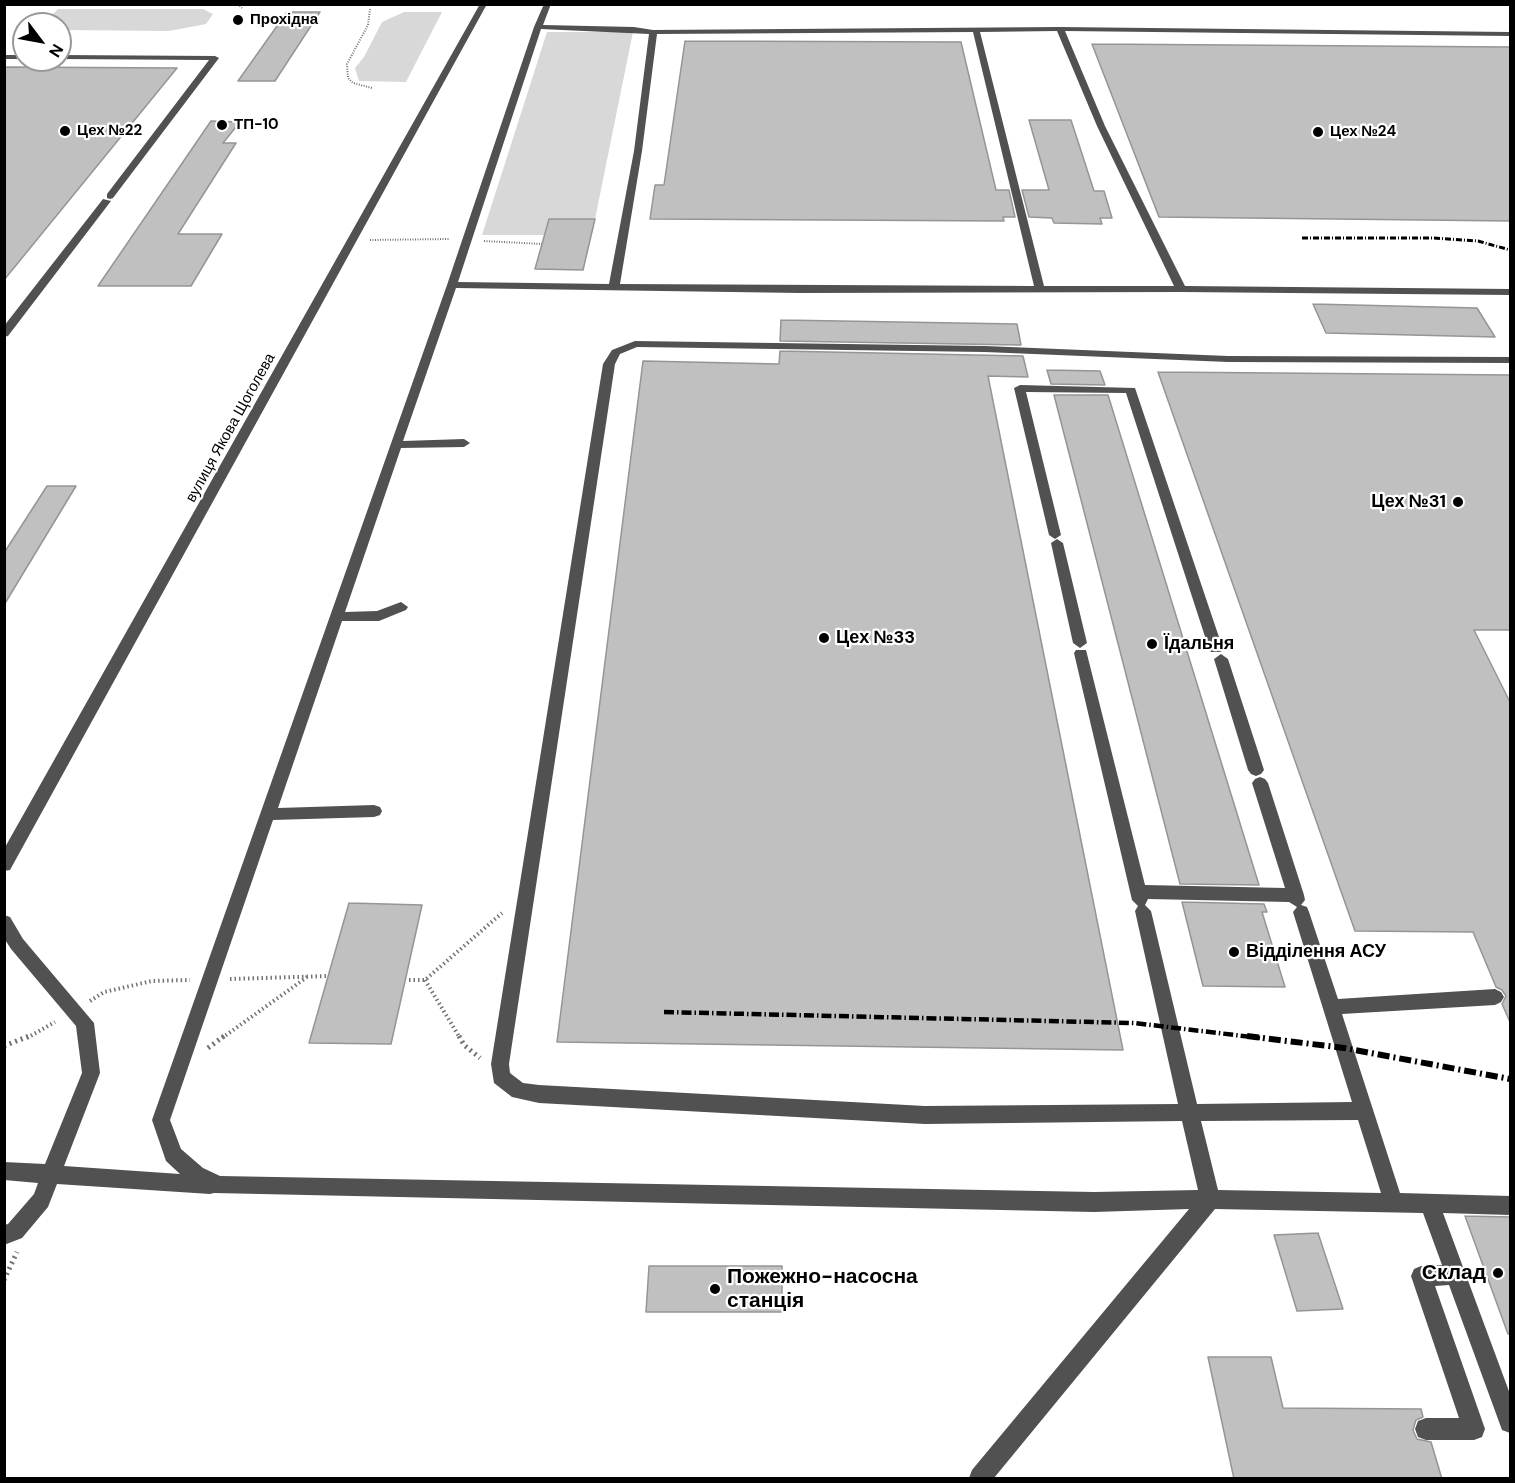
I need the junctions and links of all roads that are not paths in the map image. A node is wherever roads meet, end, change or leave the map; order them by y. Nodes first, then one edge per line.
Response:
1 (484, 4) edge
2 (548, 4) edge
3 (538, 27) junction
4 (1060, 29) junction
5 (976, 30) junction
6 (653, 32) junction
7 (1510, 34) edge
8 (72, 57) edge
9 (452, 285) junction
10 (614, 287) junction
11 (1040, 289) junction
12 (1181, 289) junction
13 (1510, 292) edge
14 (6, 331) edge
15 (1510, 360) edge
16 (464, 443) dead end
17 (396, 445) junction
18 (401, 607) dead end
19 (336, 617) junction
20 (374, 811) dead end
21 (268, 813) junction
22 (4, 865) edge
23 (1140, 901) junction
24 (1298, 902) junction
25 (4, 922) edge
26 (1495, 997) dead end
27 (1331, 1007) junction
28 (1365, 1112) junction
29 (1190, 1113) junction
30 (4, 1171) edge
31 (51, 1175) junction
32 (219, 1185) junction
33 (1210, 1199) junction
34 (1394, 1204) junction
35 (1430, 1205) junction
36 (1510, 1205) edge
37 (4, 1235) edge
38 (1456, 1275) junction
39 (1510, 1422) edge
40 (1426, 1429) dead end
41 (980, 1479) edge

1 - 22 street, вулиця Якова Щоголева
2 - 3 street
3 - 6 street
3 - 9 street
4 - 5 street
4 - 7 street
4 - 12 street
5 - 6 street
5 - 11 street
6 - 10 street
8 - 14 street
9 - 10 street
9 - 17 street
10 - 11 street
11 - 12 street
12 - 13 street
15 - 29 street
16 - 17 street
17 - 19 street
18 - 19 street
19 - 21 street
20 - 21 street
21 - 32 street
23 - 24 street
23 - 24 street
23 - 29 street
24 - 27 street
25 - 31 street
26 - 27 street
27 - 28 street
28 - 29 street
28 - 34 street
29 - 33 street
30 - 31 street
31 - 32 street
31 - 37 street
32 - 33 street
33 - 34 street
33 - 41 street
34 - 35 street
35 - 36 street
35 - 38 street
38 - 39 street
38 - 40 street

